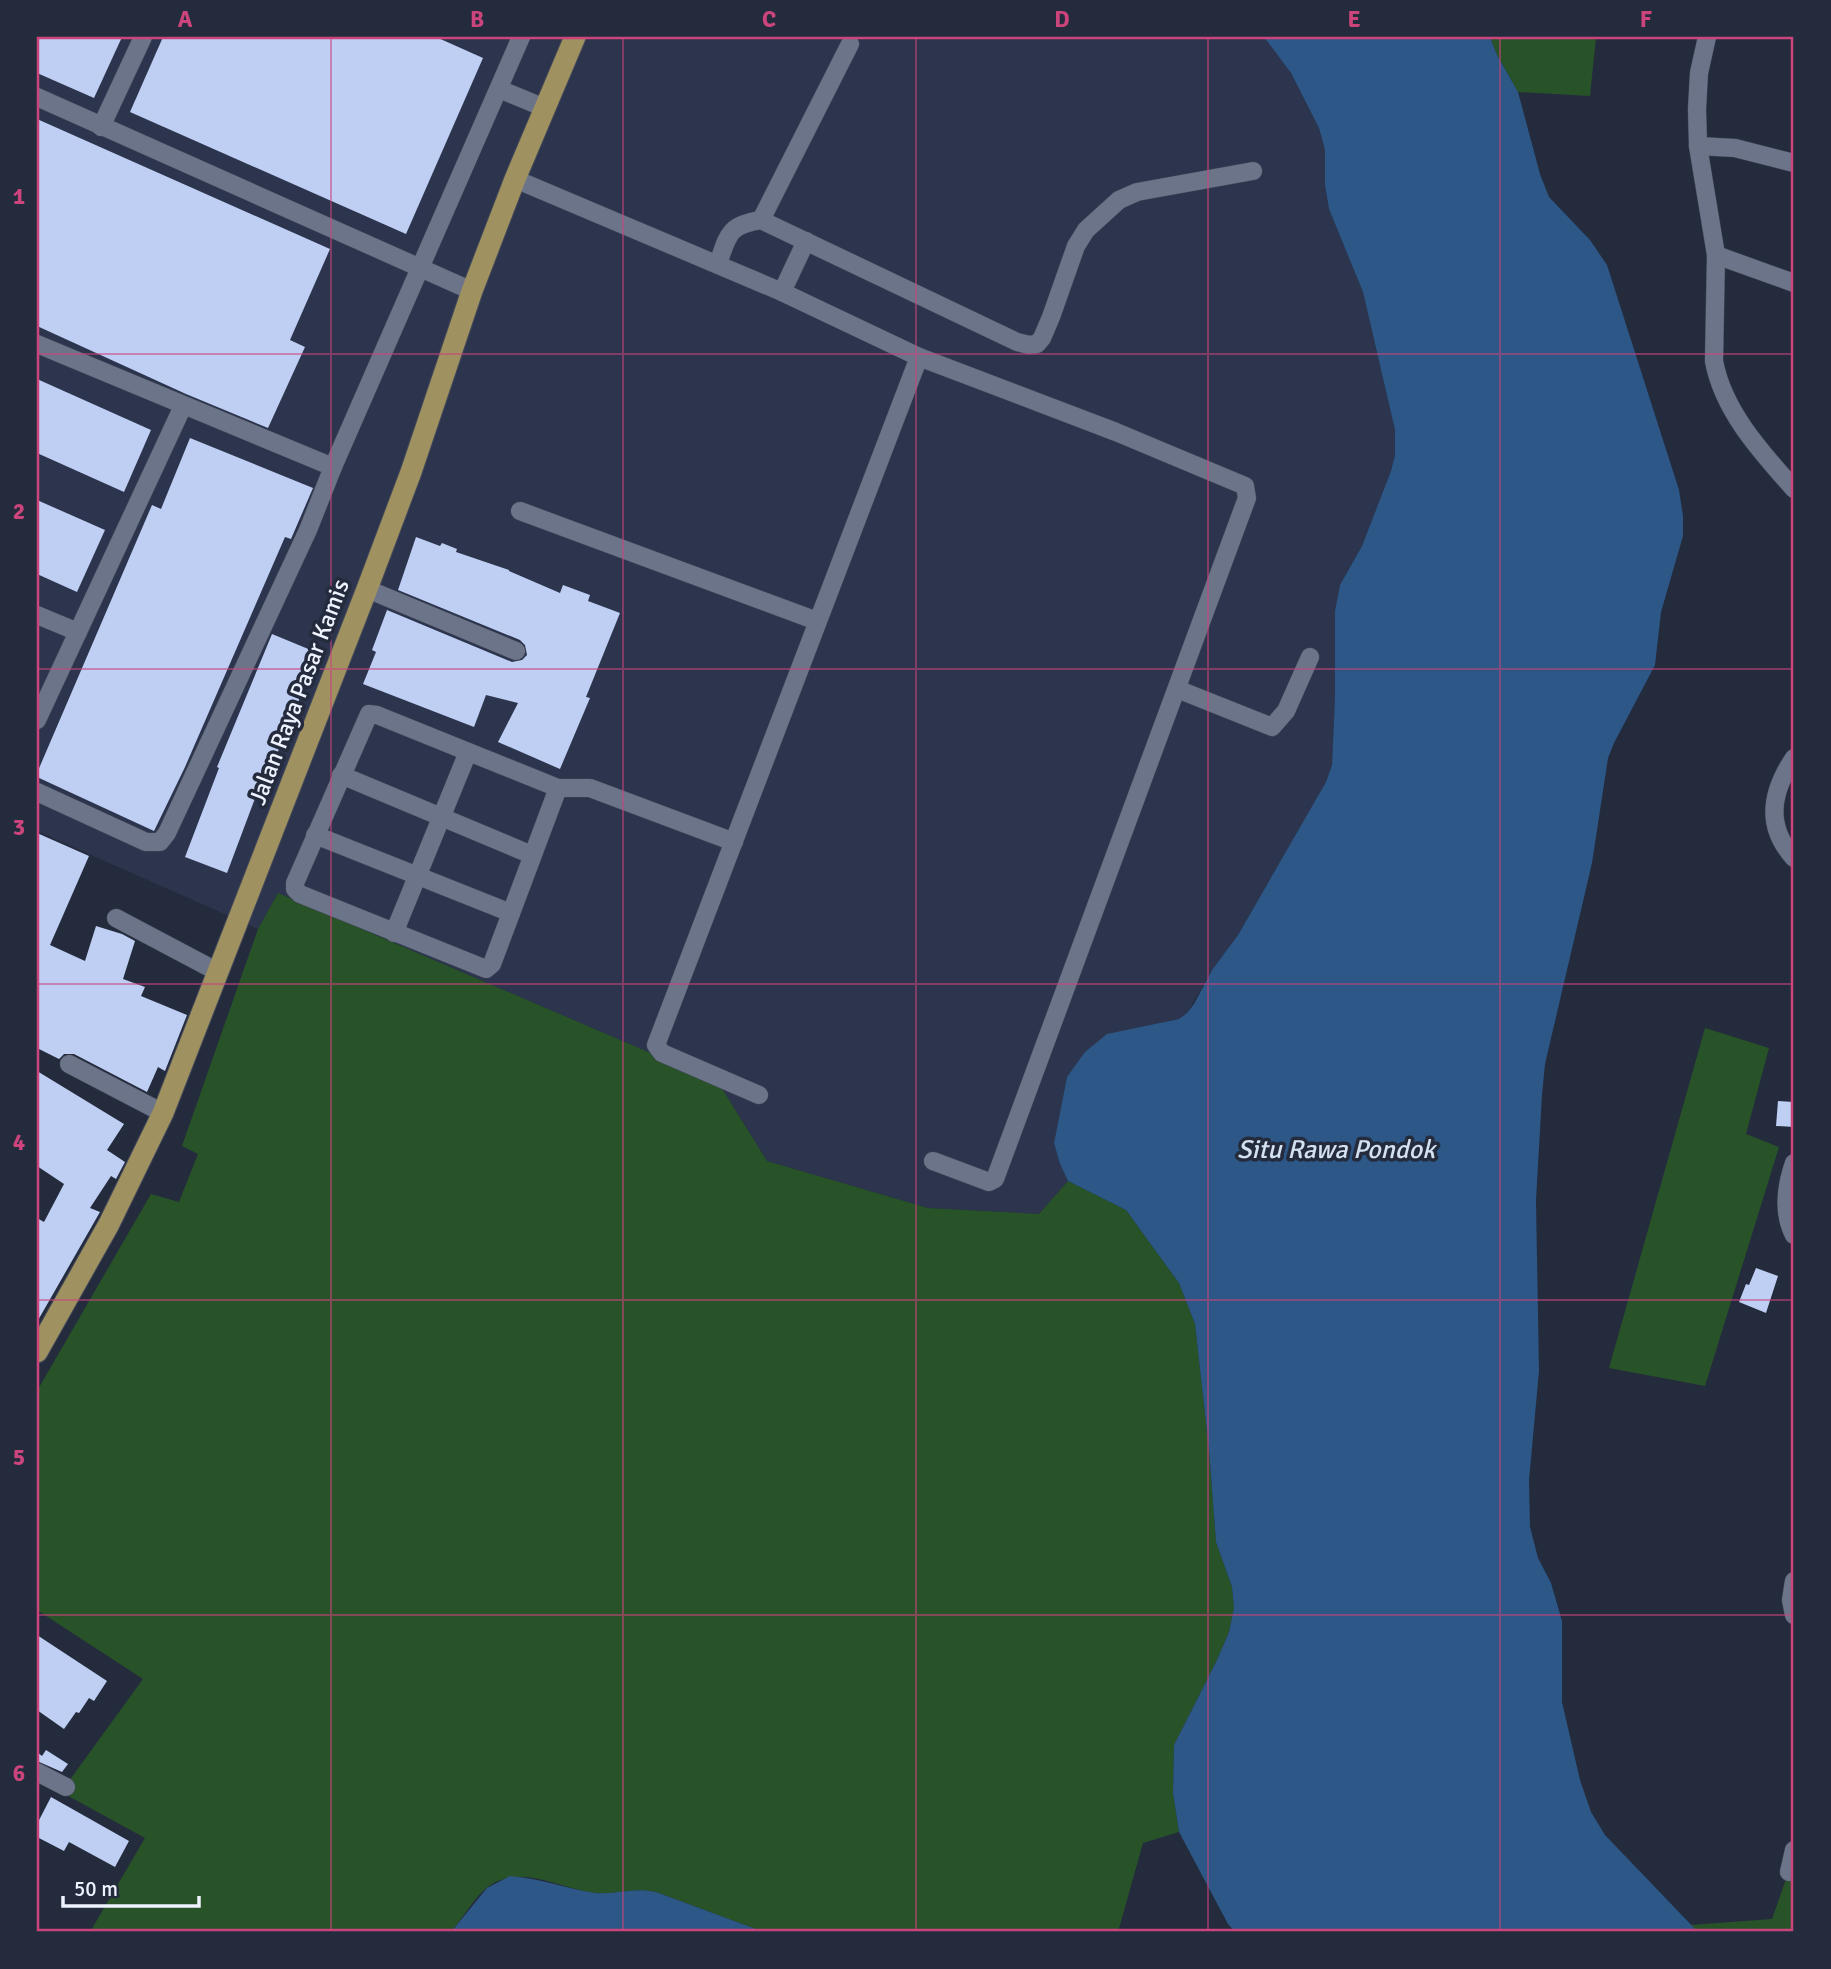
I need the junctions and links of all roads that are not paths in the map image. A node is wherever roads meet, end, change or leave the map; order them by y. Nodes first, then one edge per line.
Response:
1 (143, 37) edge
2 (575, 37) edge
3 (1707, 37) edge
4 (519, 38) edge
5 (850, 44) dead end
6 (499, 89) junction
7 (37, 97) edge
8 (545, 108) junction
9 (101, 127) junction
10 (1698, 146) junction
11 (1794, 163) edge
12 (1253, 172) dead end
13 (515, 179) junction
14 (761, 220) junction
15 (806, 241) junction
16 (1716, 255) junction
17 (718, 264) junction
18 (422, 268) junction
19 (1794, 283) edge
20 (472, 291) junction
21 (782, 292) junction
22 (37, 344) edge
23 (919, 357) junction
24 (183, 406) junction
25 (333, 467) junction
26 (1794, 489) edge
27 (520, 511) dead end
28 (367, 589) junction
29 (37, 615) edge
30 (817, 621) junction
31 (78, 632) junction
32 (516, 651) dead end
33 (1310, 657) dead end
34 (1177, 689) junction
35 (37, 720) edge
36 (468, 752) junction
37 (1791, 769) edge
38 (341, 775) junction
39 (558, 788) junction
40 (37, 792) edge
41 (441, 817) junction
42 (316, 835) junction
43 (734, 842) junction
44 (532, 855) junction
45 (1794, 858) edge
46 (416, 875) junction
47 (511, 913) junction
48 (116, 918) dead end
49 (394, 933) junction
50 (218, 972) junction
51 (69, 1063) dead end
52 (760, 1095) dead end
53 (163, 1113) junction
54 (933, 1161) dead end
55 (1794, 1163) edge
56 (1794, 1235) edge
57 (37, 1352) edge
58 (1794, 1581) edge
59 (1794, 1615) edge
60 (37, 1772) edge
61 (66, 1787) dead end
62 (1794, 1850) edge
63 (1789, 1872) dead end

1 - 9 street
2 - 8 main road, Jalan Raya Pasar Kamis
3 - 10 street
4 - 6 street
5 - 14 street
6 - 8 street
6 - 18 street
7 - 9 street
8 - 13 main road, Jalan Raya Pasar Kamis
9 - 18 street
10 - 11 street
10 - 16 street
12 - 15 street
13 - 17 street
13 - 20 main road, Jalan Raya Pasar Kamis
14 - 15 street
14 - 17 street
15 - 21 street
16 - 19 street
16 - 26 street
17 - 21 street
18 - 20 street
18 - 25 street
20 - 28 main road, Jalan Raya Pasar Kamis
21 - 23 street
22 - 24 street
23 - 30 street
23 - 34 street
24 - 25 street
24 - 31 street
25 - 40 street
27 - 30 street
28 - 32 street
28 - 50 main road, Jalan Raya Pasar Kamis
29 - 31 street
30 - 43 street
31 - 35 street
33 - 34 street
34 - 54 street
36 - 38 street
36 - 39 street
36 - 41 street
37 - 45 street
38 - 41 street
38 - 42 street
39 - 43 street
39 - 44 street
41 - 44 street
41 - 46 street
42 - 46 street
42 - 49 street
43 - 52 street
44 - 47 street
46 - 47 street
46 - 49 street
47 - 49 street
48 - 50 street
50 - 53 main road, Jalan Raya Pasar Kamis
51 - 53 street
53 - 57 main road, Jalan Raya Pasar Kamis
55 - 56 street
58 - 59 street
60 - 61 street
62 - 63 street

